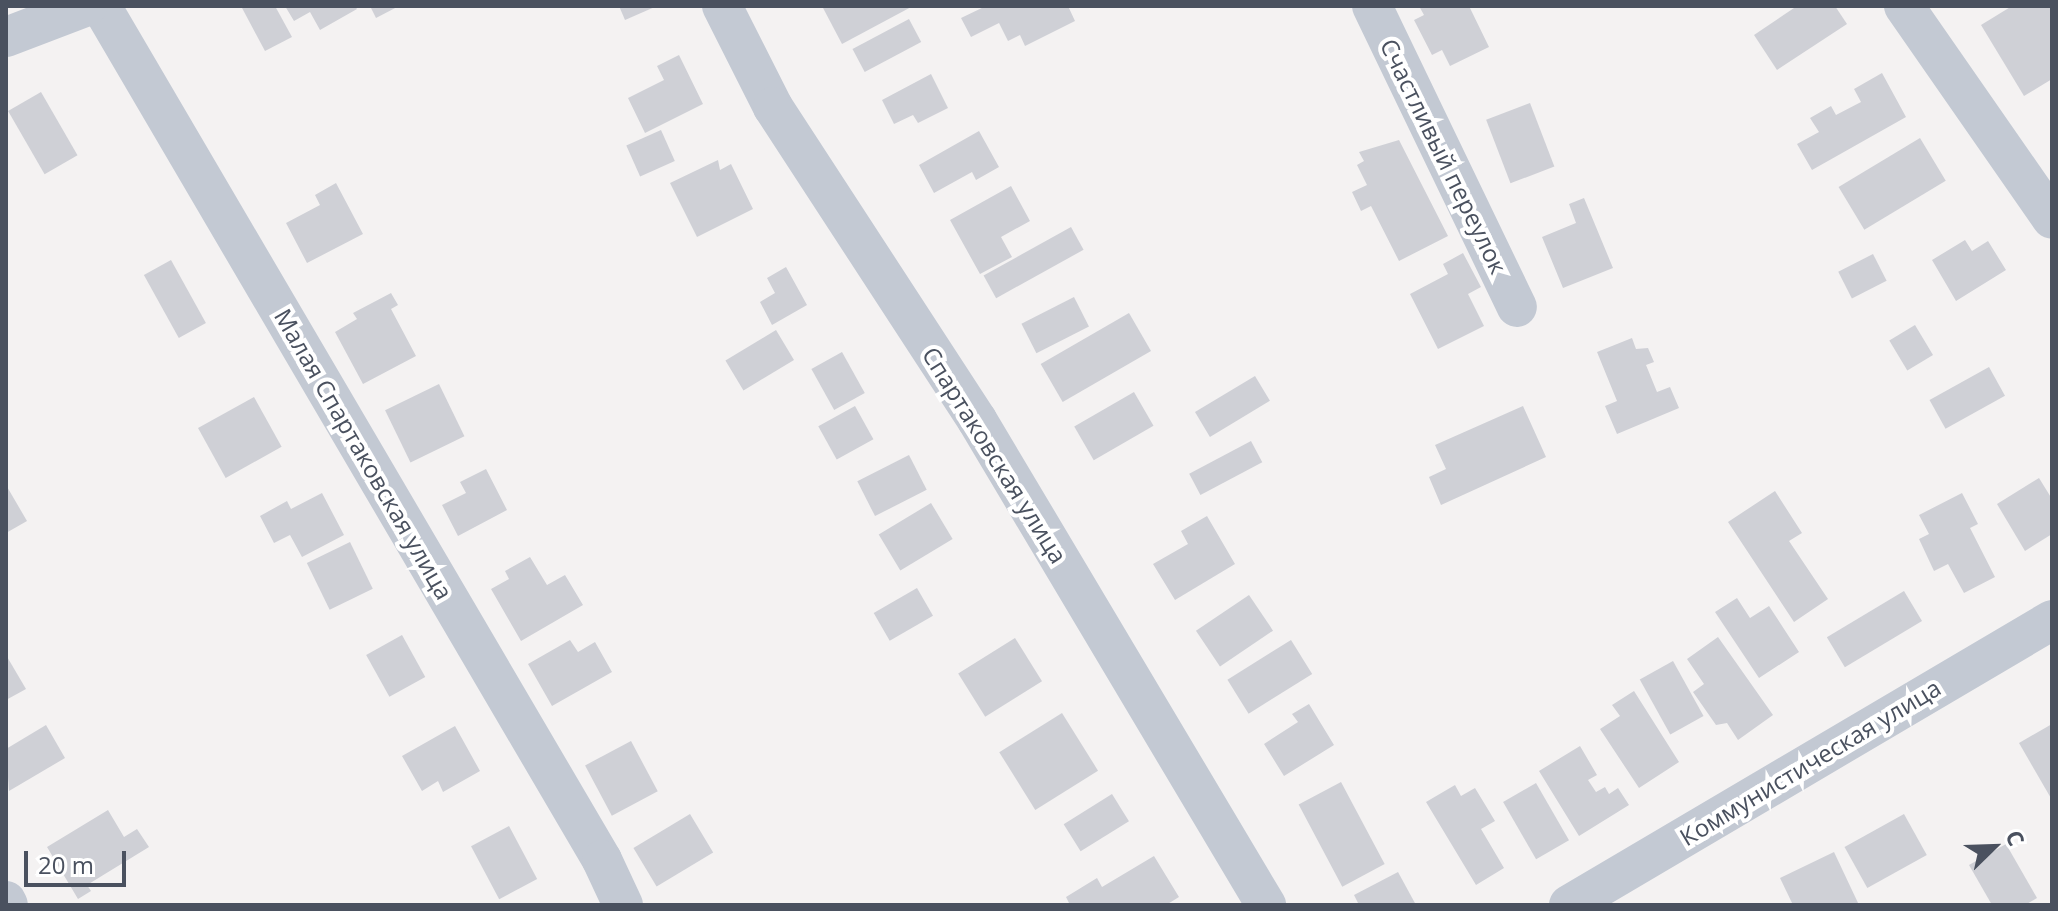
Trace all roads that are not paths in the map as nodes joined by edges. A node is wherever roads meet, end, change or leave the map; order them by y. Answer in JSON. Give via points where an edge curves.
{"nodes":[{"id":1,"x":87,"y":6,"type":"edge"},
{"id":2,"x":101,"y":6,"type":"edge"},
{"id":3,"x":722,"y":6,"type":"edge"},
{"id":4,"x":1372,"y":6,"type":"edge"},
{"id":5,"x":1904,"y":6,"type":"edge"},
{"id":6,"x":6,"y":37,"type":"edge"},
{"id":7,"x":2052,"y":219,"type":"edge"},
{"id":8,"x":1517,"y":307,"type":"dead end"},
{"id":9,"x":2052,"y":620,"type":"edge"},
{"id":10,"x":623,"y":905,"type":"edge"},
{"id":11,"x":1266,"y":905,"type":"edge"},
{"id":12,"x":1569,"y":905,"type":"edge"}],
"edges":[{"from":1,"to":6,"type":"street"},
{"from":2,"to":10,"type":"street","name":"Малая Спартаковская улица","via":[[594,846]]},
{"from":3,"to":11,"type":"street","name":"Спартаковская улица","via":[[773,107],[977,420]]},
{"from":4,"to":8,"type":"street","name":"Счастливый переулок"},
{"from":5,"to":7,"type":"street"},
{"from":9,"to":12,"type":"street","name":"Коммунистическая улица"}]}
